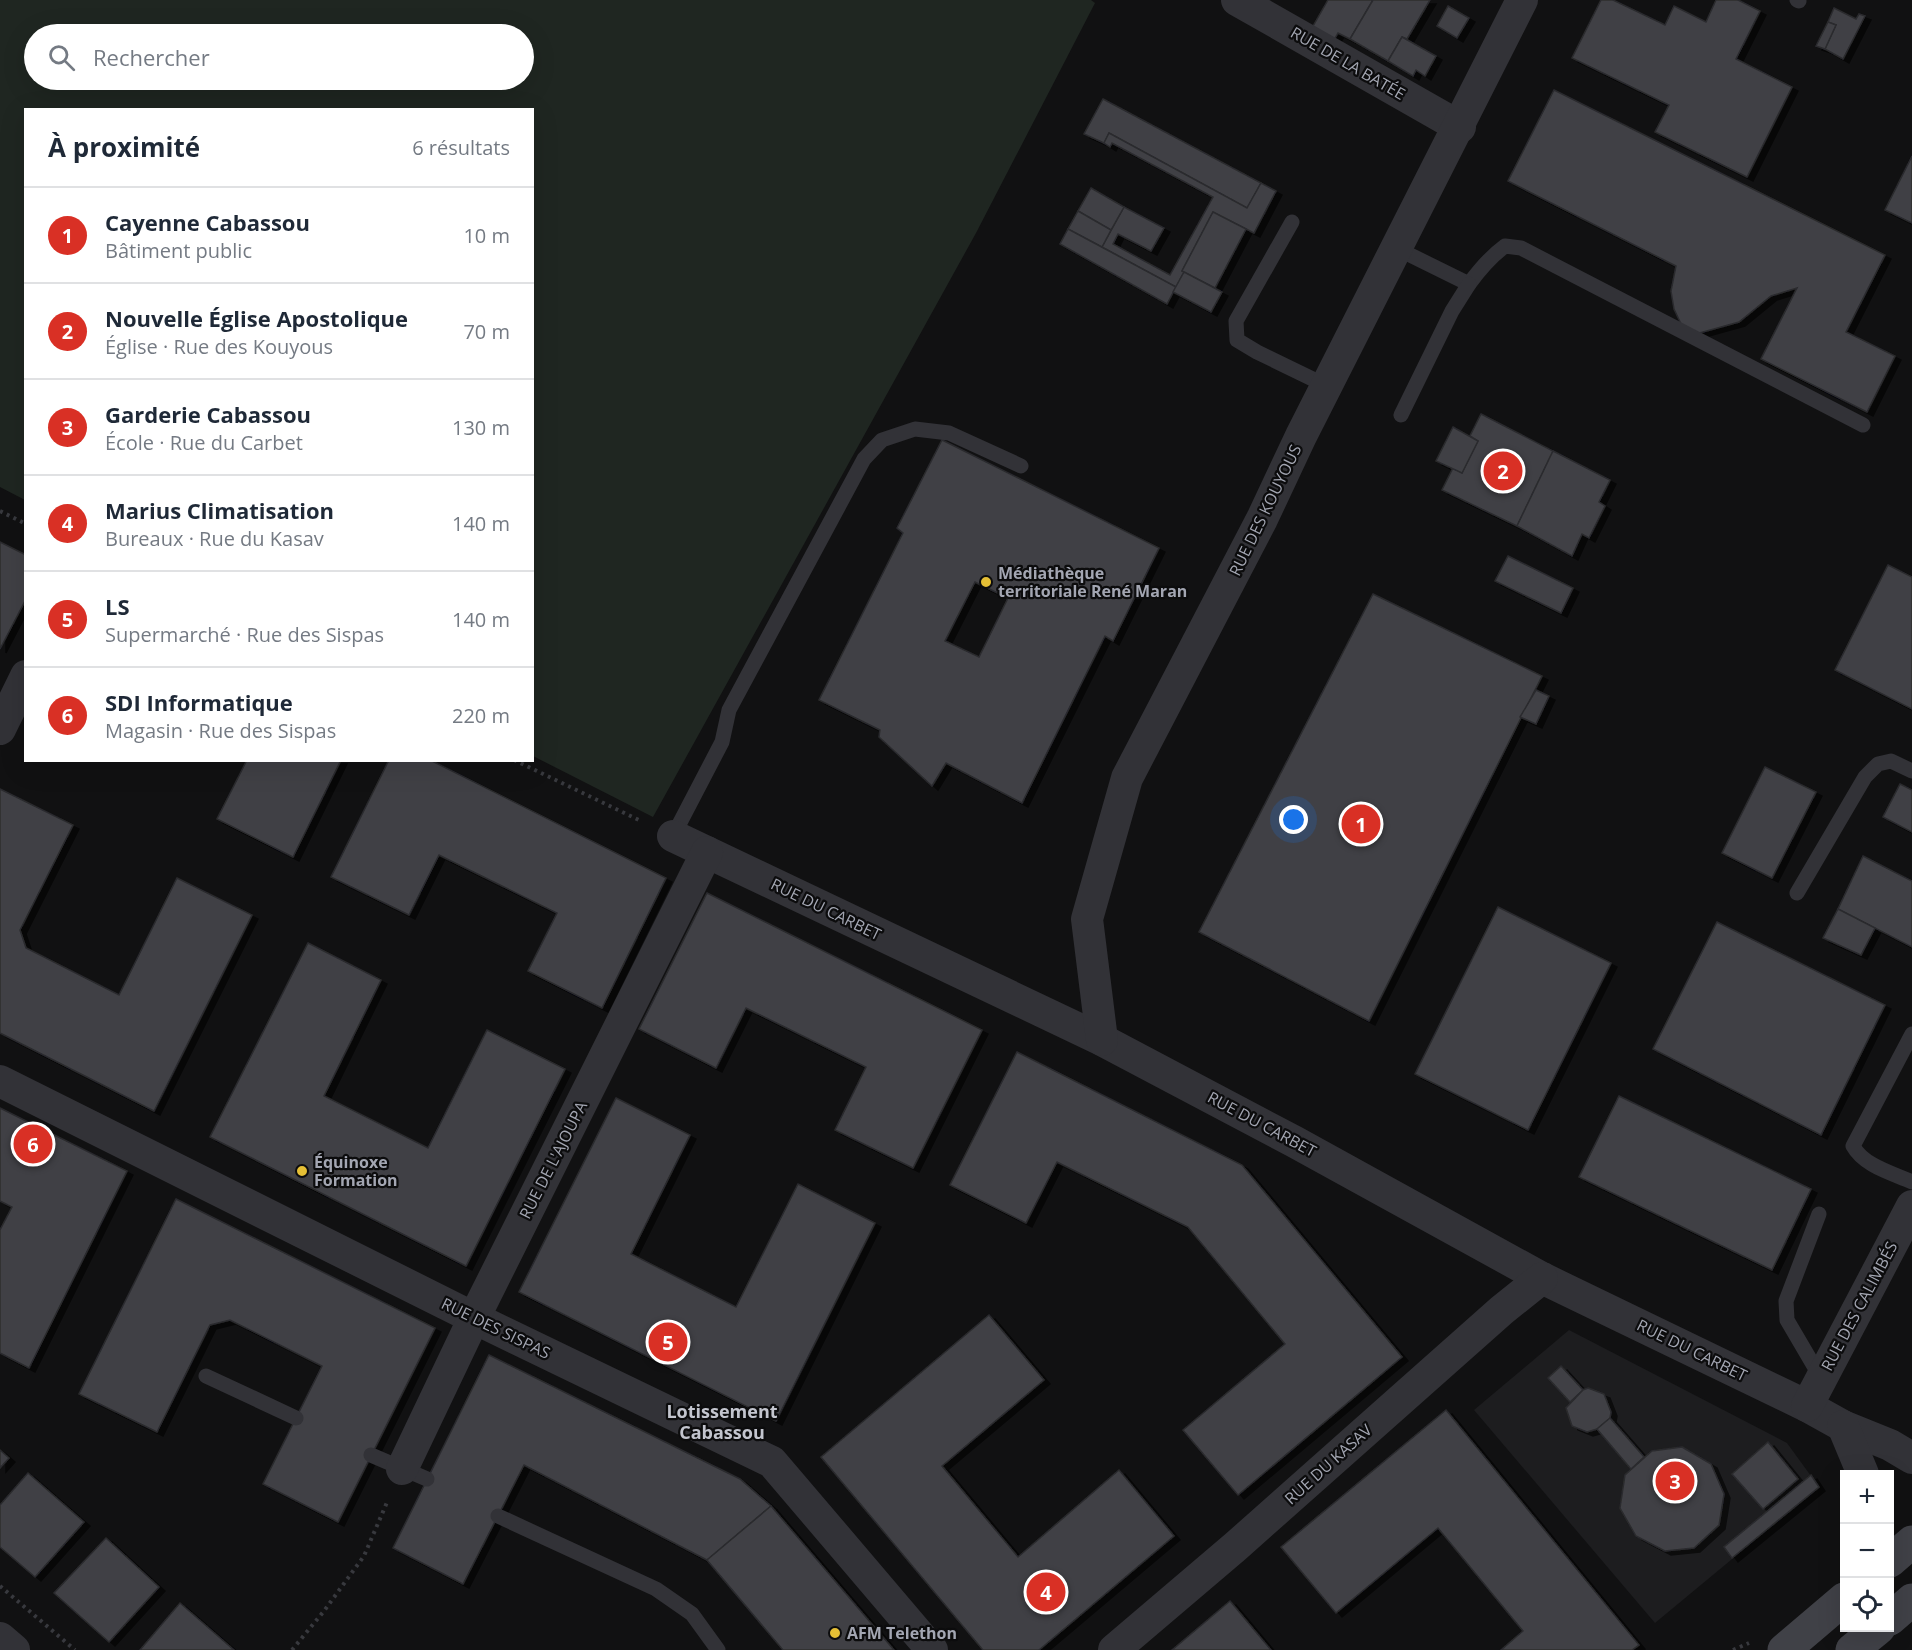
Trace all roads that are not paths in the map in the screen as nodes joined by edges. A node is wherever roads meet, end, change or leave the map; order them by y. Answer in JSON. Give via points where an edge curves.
{"nodes":[{"id":1,"x":1237,"y":0,"type":"edge"},
{"id":2,"x":1522,"y":0,"type":"edge"},
{"id":3,"x":1460,"y":127,"type":"junction"},
{"id":4,"x":1292,"y":222,"type":"dead end"},
{"id":5,"x":1398,"y":249,"type":"junction"},
{"id":6,"x":1468,"y":284,"type":"junction"},
{"id":7,"x":1327,"y":386,"type":"junction"},
{"id":8,"x":1401,"y":415,"type":"dead end"},
{"id":9,"x":1863,"y":425,"type":"dead end"},
{"id":10,"x":1021,"y":466,"type":"dead end"},
{"id":11,"x":24,"y":680,"type":"edge"},
{"id":12,"x":0,"y":729,"type":"edge"},
{"id":13,"x":1912,"y":771,"type":"edge"},
{"id":14,"x":673,"y":836,"type":"joint"},
{"id":15,"x":707,"y":852,"type":"junction"},
{"id":16,"x":1797,"y":893,"type":"dead end"},
{"id":17,"x":1912,"y":1034,"type":"edge"},
{"id":18,"x":1102,"y":1040,"type":"junction"},
{"id":19,"x":0,"y":1082,"type":"edge"},
{"id":20,"x":1912,"y":1182,"type":"edge"},
{"id":21,"x":1912,"y":1206,"type":"edge"},
{"id":22,"x":1819,"y":1214,"type":"dead end"},
{"id":23,"x":1542,"y":1278,"type":"junction"},
{"id":24,"x":474,"y":1318,"type":"junction"},
{"id":25,"x":206,"y":1376,"type":"dead end"},
{"id":26,"x":1821,"y":1378,"type":"junction"},
{"id":27,"x":1807,"y":1406,"type":"junction"},
{"id":28,"x":296,"y":1418,"type":"dead end"},
{"id":29,"x":1843,"y":1426,"type":"junction"},
{"id":30,"x":371,"y":1455,"type":"dead end"},
{"id":31,"x":1912,"y":1458,"type":"edge"},
{"id":32,"x":1861,"y":1470,"type":"edge"},
{"id":33,"x":415,"y":1474,"type":"joint"},
{"id":34,"x":498,"y":1516,"type":"dead end"},
{"id":35,"x":1912,"y":1600,"type":"edge"},
{"id":36,"x":1840,"y":1603,"type":"edge"},
{"id":37,"x":1894,"y":1616,"type":"edge"},
{"id":38,"x":1874,"y":1632,"type":"edge"},
{"id":39,"x":0,"y":1638,"type":"edge"},
{"id":40,"x":14,"y":1650,"type":"edge"},
{"id":41,"x":718,"y":1650,"type":"edge"},
{"id":42,"x":932,"y":1650,"type":"edge"},
{"id":43,"x":1114,"y":1650,"type":"edge"},
{"id":44,"x":1784,"y":1650,"type":"edge"},
{"id":45,"x":1852,"y":1650,"type":"edge"}],
"edges":[{"from":1,"to":3,"type":"street","name":"RUE DE LA BATÉE"},
{"from":2,"to":3,"type":"street","name":"RUE DES KOUYOUS"},
{"from":3,"to":5,"type":"street","name":"RUE DES KOUYOUS"},
{"from":4,"to":7,"type":"lane","via":[[1236,321],[1237,340]]},
{"from":5,"to":6,"type":"lane"},
{"from":5,"to":7,"type":"street","name":"RUE DES KOUYOUS"},
{"from":6,"to":8,"type":"lane"},
{"from":6,"to":9,"type":"lane","via":[[1482,265],[1505,246],[1521,248]]},
{"from":7,"to":18,"type":"street","name":"RUE DES KOUYOUS","via":[[1127,778],[1087,919]]},
{"from":10,"to":14,"type":"lane","via":[[949,433],[915,429],[882,440],[864,459],[729,710],[722,742]]},
{"from":11,"to":12,"type":"street"},
{"from":13,"to":16,"type":"lane","via":[[1891,761],[1878,764],[1865,777]]},
{"from":14,"to":15,"type":"street","name":"RUE DU CARBET"},
{"from":15,"to":18,"type":"street","name":"RUE DU CARBET"},
{"from":15,"to":24,"type":"street","name":"RUE DE L'AJOUPA"},
{"from":17,"to":20,"type":"lane","via":[[1853,1146],[1867,1162]]},
{"from":18,"to":23,"type":"street","name":"RUE DU CARBET"},
{"from":19,"to":24,"type":"street","name":"RUE DES SISPAS"},
{"from":21,"to":26,"type":"street","name":"RUE DES CALIMBÉS"},
{"from":22,"to":26,"type":"lane","via":[[1786,1301],[1787,1320]]},
{"from":23,"to":27,"type":"street","name":"RUE DU CARBET"},
{"from":23,"to":43,"type":"street","name":"RUE DU KASAV"},
{"from":24,"to":33,"type":"street","name":"RUE DE L'AJOUPA"},
{"from":24,"to":42,"type":"street","name":"RUE DES SISPAS","via":[[772,1462]]},
{"from":25,"to":28,"type":"lane"},
{"from":26,"to":27,"type":"street","name":"RUE DES CALIMBÉS"},
{"from":27,"to":29,"type":"street","name":"RUE DU CARBET"},
{"from":29,"to":31,"type":"street","name":"RUE DU CARBET"},
{"from":29,"to":32,"type":"street"},
{"from":30,"to":33,"type":"lane"},
{"from":34,"to":41,"type":"lane","via":[[656,1589],[692,1614]]},
{"from":35,"to":37,"type":"main road"},
{"from":36,"to":44,"type":"main road"},
{"from":38,"to":45,"type":"main road"},
{"from":39,"to":40,"type":"street"}]}
